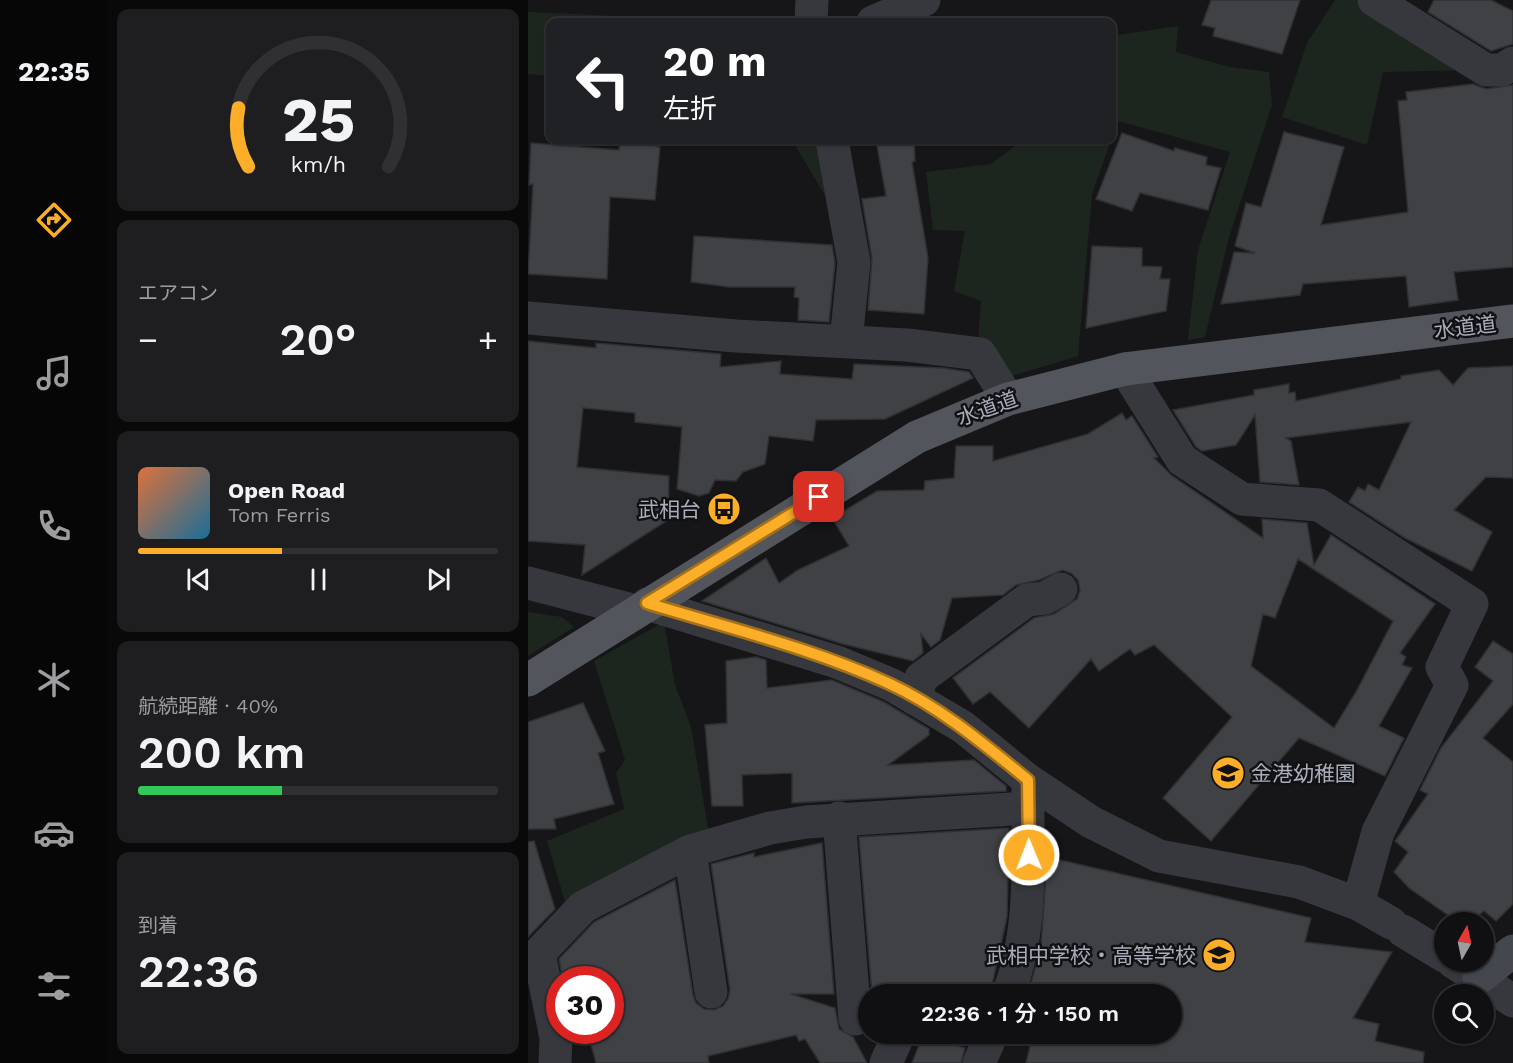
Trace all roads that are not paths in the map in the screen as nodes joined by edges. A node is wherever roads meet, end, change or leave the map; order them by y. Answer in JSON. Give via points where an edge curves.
{"nodes":[{"id":1,"x":812,"y":0,"type":"edge"},
{"id":2,"x":924,"y":0,"type":"edge"},
{"id":3,"x":1374,"y":0,"type":"edge"},
{"id":4,"x":811,"y":18,"type":"edge"},
{"id":5,"x":882,"y":18,"type":"edge"},
{"id":6,"x":1513,"y":63,"type":"edge"},
{"id":7,"x":833,"y":144,"type":"edge"},
{"id":8,"x":528,"y":318,"type":"edge"},
{"id":9,"x":1513,"y":321,"type":"edge"},
{"id":10,"x":846,"y":341,"type":"junction"},
{"id":11,"x":1125,"y":369,"type":"junction"},
{"id":12,"x":1008,"y":399,"type":"junction"},
{"id":13,"x":528,"y":583,"type":"edge"},
{"id":14,"x":1061,"y":589,"type":"dead end"},
{"id":15,"x":642,"y":607,"type":"junction"},
{"id":16,"x":528,"y":680,"type":"edge"},
{"id":17,"x":915,"y":699,"type":"junction"},
{"id":18,"x":1028,"y":794,"type":"junction"},
{"id":19,"x":839,"y":818,"type":"junction"},
{"id":20,"x":690,"y":851,"type":"junction"},
{"id":21,"x":1358,"y":904,"type":"junction"},
{"id":22,"x":1434,"y":950,"type":"edge"},
{"id":23,"x":1513,"y":951,"type":"edge"},
{"id":24,"x":533,"y":956,"type":"edge"},
{"id":25,"x":1494,"y":959,"type":"edge"},
{"id":26,"x":1469,"y":972,"type":"edge"},
{"id":27,"x":1010,"y":984,"type":"edge"},
{"id":28,"x":711,"y":992,"type":"dead end"},
{"id":29,"x":1513,"y":1001,"type":"edge"},
{"id":30,"x":855,"y":1018,"type":"dead end"},
{"id":31,"x":895,"y":1044,"type":"edge"},
{"id":32,"x":988,"y":1044,"type":"edge"},
{"id":33,"x":555,"y":1063,"type":"edge"},
{"id":34,"x":886,"y":1063,"type":"edge"},
{"id":35,"x":979,"y":1063,"type":"edge"}],
"edges":[{"from":1,"to":4,"type":"street"},
{"from":2,"to":5,"type":"street"},
{"from":3,"to":6,"type":"street","via":[[1486,70],[1502,70]]},
{"from":7,"to":10,"type":"street","via":[[854,262]]},
{"from":8,"to":10,"type":"street"},
{"from":9,"to":11,"type":"main road","name":"水道道"},
{"from":10,"to":12,"type":"street","via":[[980,354]]},
{"from":11,"to":12,"type":"main road","name":"水道道"},
{"from":11,"to":21,"type":"street","via":[[1182,460],[1242,499],[1319,505],[1472,604],[1442,667],[1452,685],[1378,832]]},
{"from":12,"to":15,"type":"main road","name":"水道道","via":[[917,437]]},
{"from":13,"to":15,"type":"street"},
{"from":14,"to":17,"type":"street","via":[[1045,598],[1027,600],[921,678]]},
{"from":15,"to":16,"type":"main road","name":"水道道"},
{"from":15,"to":17,"type":"street","via":[[837,662]]},
{"from":17,"to":18,"type":"street","via":[[963,727]]},
{"from":18,"to":19,"type":"street"},
{"from":18,"to":21,"type":"street","via":[[1159,856],[1299,882]]},
{"from":18,"to":27,"type":"street","via":[[1028,889]]},
{"from":19,"to":20,"type":"street","via":[[770,828]]},
{"from":19,"to":30,"type":"street"},
{"from":20,"to":24,"type":"street","via":[[583,907]]},
{"from":20,"to":28,"type":"street"},
{"from":21,"to":22,"type":"street"},
{"from":23,"to":25,"type":"street"},
{"from":24,"to":33,"type":"street","via":[[556,1038]]},
{"from":26,"to":29,"type":"street"},
{"from":31,"to":34,"type":"street"},
{"from":32,"to":35,"type":"street"}]}
